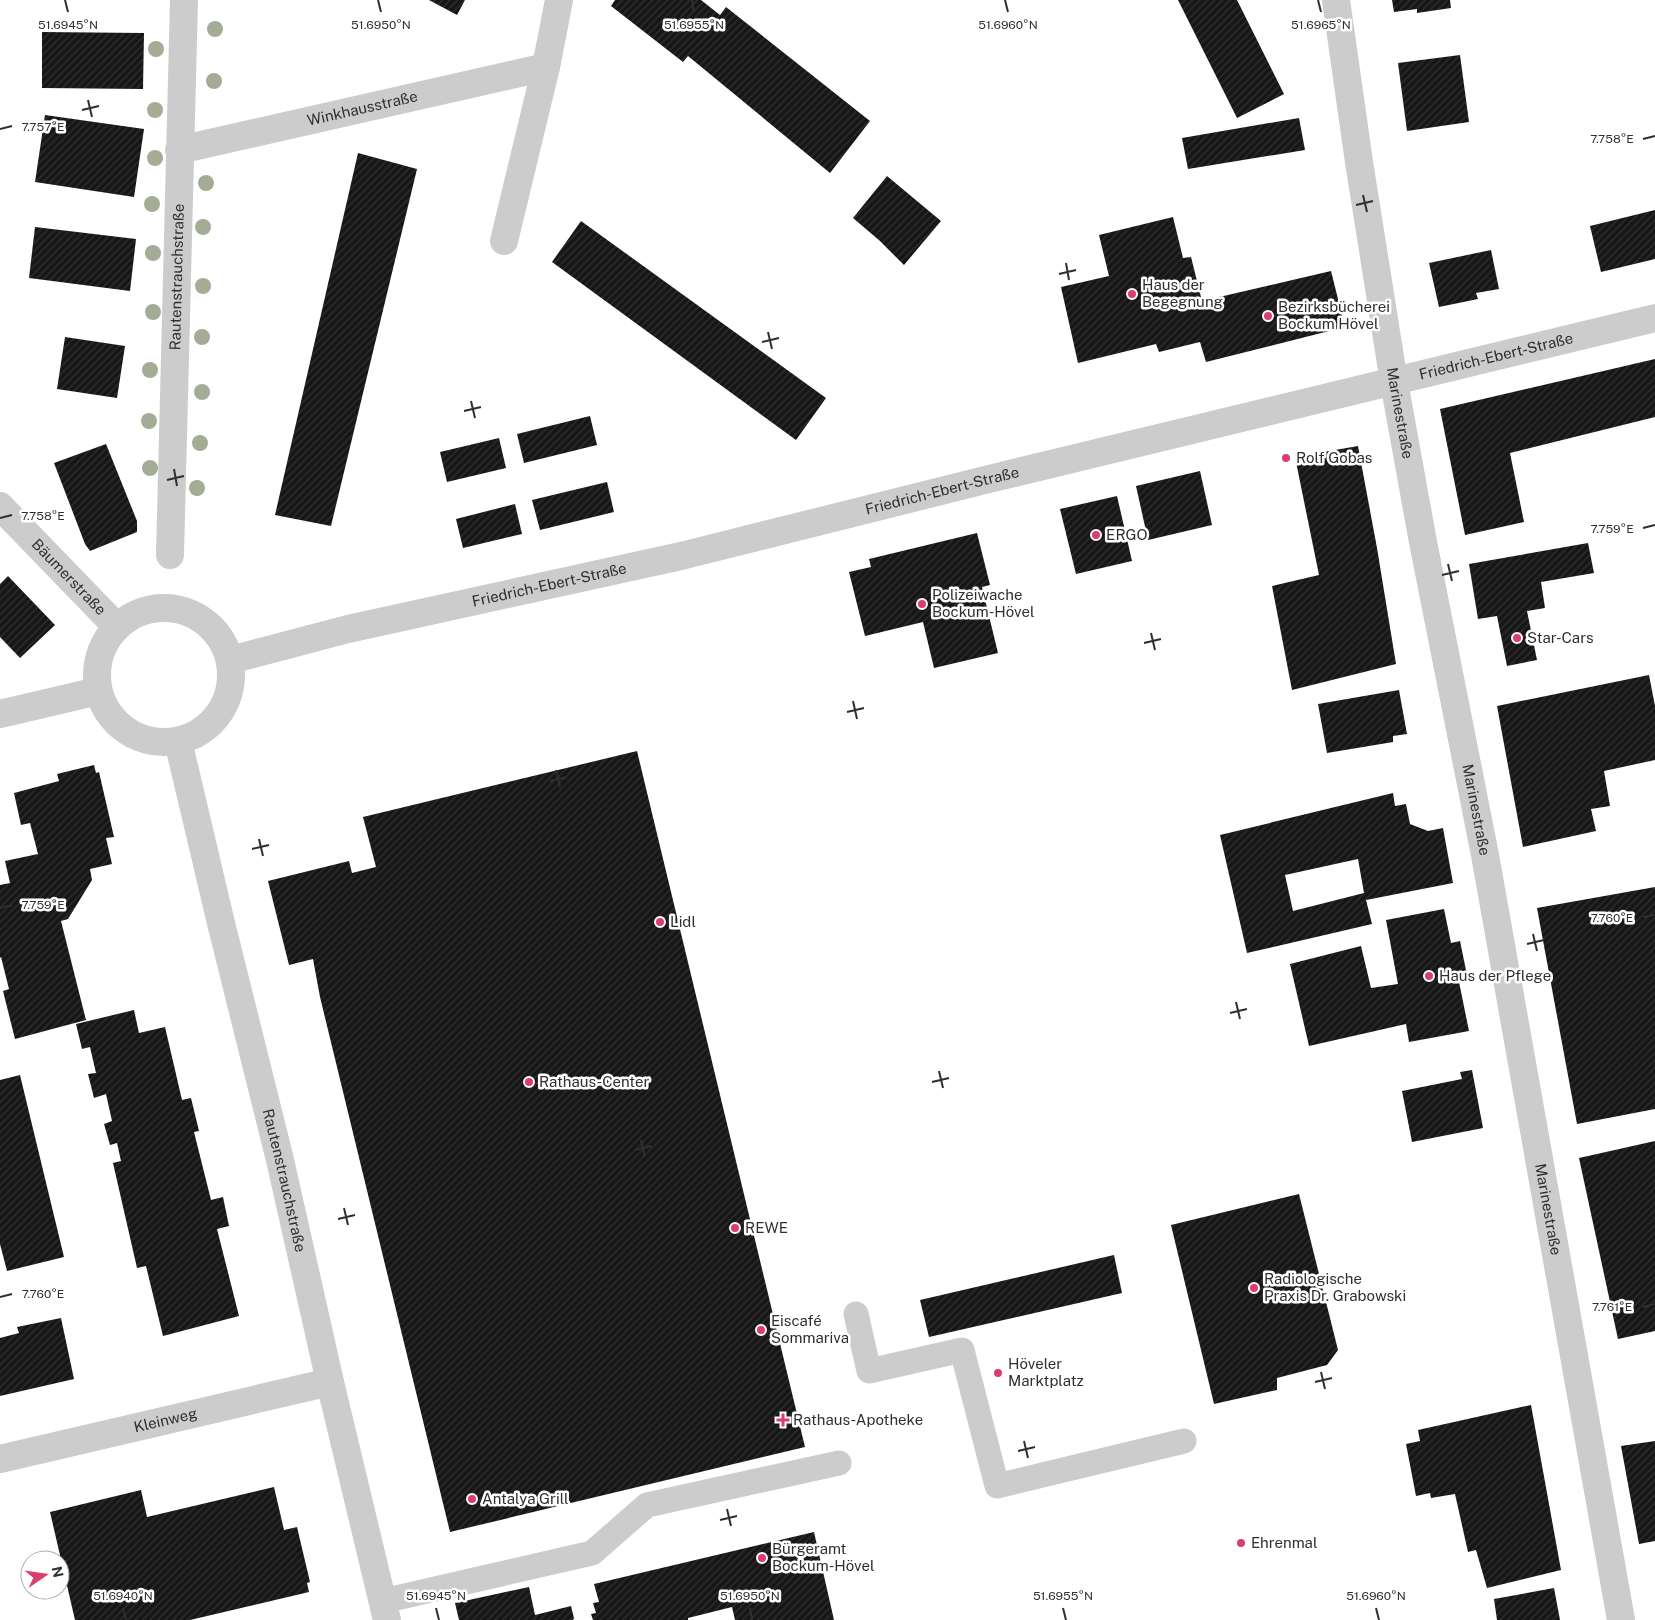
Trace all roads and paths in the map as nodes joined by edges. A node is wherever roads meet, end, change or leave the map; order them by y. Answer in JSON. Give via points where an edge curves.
{"nodes":[{"id":1,"x":184,"y":0,"type":"edge"},
{"id":2,"x":559,"y":0,"type":"edge"},
{"id":3,"x":1336,"y":0,"type":"edge"},
{"id":4,"x":546,"y":67,"type":"junction"},
{"id":5,"x":179,"y":150,"type":"junction"},
{"id":6,"x":504,"y":241,"type":"dead end"},
{"id":7,"x":1655,"y":318,"type":"edge"},
{"id":8,"x":1394,"y":382,"type":"junction"},
{"id":9,"x":0,"y":506,"type":"edge"},
{"id":10,"x":170,"y":555,"type":"dead end"},
{"id":11,"x":117,"y":627,"type":"junction"},
{"id":12,"x":230,"y":660,"type":"junction"},
{"id":13,"x":98,"y":691,"type":"junction"},
{"id":14,"x":0,"y":714,"type":"edge"},
{"id":15,"x":178,"y":741,"type":"junction"},
{"id":16,"x":856,"y":1314,"type":"dead end"},
{"id":17,"x":330,"y":1382,"type":"junction"},
{"id":18,"x":1184,"y":1441,"type":"dead end"},
{"id":19,"x":0,"y":1459,"type":"edge"},
{"id":20,"x":839,"y":1463,"type":"dead end"},
{"id":21,"x":385,"y":1610,"type":"edge"},
{"id":22,"x":1621,"y":1620,"type":"edge"}],
"edges":[{"from":1,"to":5,"type":"street","name":"Rautenstrauchstraße"},
{"from":2,"to":4,"type":"street"},
{"from":3,"to":8,"type":"street","name":"Marinestraße"},
{"from":4,"to":5,"type":"street","name":"Winkhausstraße"},
{"from":4,"to":6,"type":"street"},
{"from":5,"to":10,"type":"street","name":"Rautenstrauchstraße"},
{"from":7,"to":8,"type":"street","name":"Friedrich-Ebert-Straße"},
{"from":8,"to":12,"type":"street","name":"Friedrich-Ebert-Straße","via":[[682,556],[348,630]]},
{"from":8,"to":22,"type":"street","name":"Marinestraße","via":[[1485,855]]},
{"from":9,"to":11,"type":"street","name":"Bäumerstraße"},
{"from":11,"to":12,"type":"street","via":[[132,615],[151,609],[170,608],[190,613],[213,629],[222,640]]},
{"from":11,"to":13,"type":"street","via":[[103,646],[97,668]]},
{"from":12,"to":15,"type":"street","via":[[229,695],[221,712],[195,736]]},
{"from":13,"to":14,"type":"street"},
{"from":13,"to":15,"type":"street","via":[[106,710],[120,726],[137,737],[158,743]]},
{"from":15,"to":17,"type":"street","name":"Rautenstrauchstraße","via":[[280,1160]]},
{"from":16,"to":18,"type":"street","via":[[869,1371],[962,1350],[997,1486]]},
{"from":17,"to":19,"type":"street","name":"Kleinweg"},
{"from":17,"to":21,"type":"street","name":"Rautenstrauchstraße"},
{"from":20,"to":21,"type":"street","via":[[647,1505],[592,1553]]}]}
